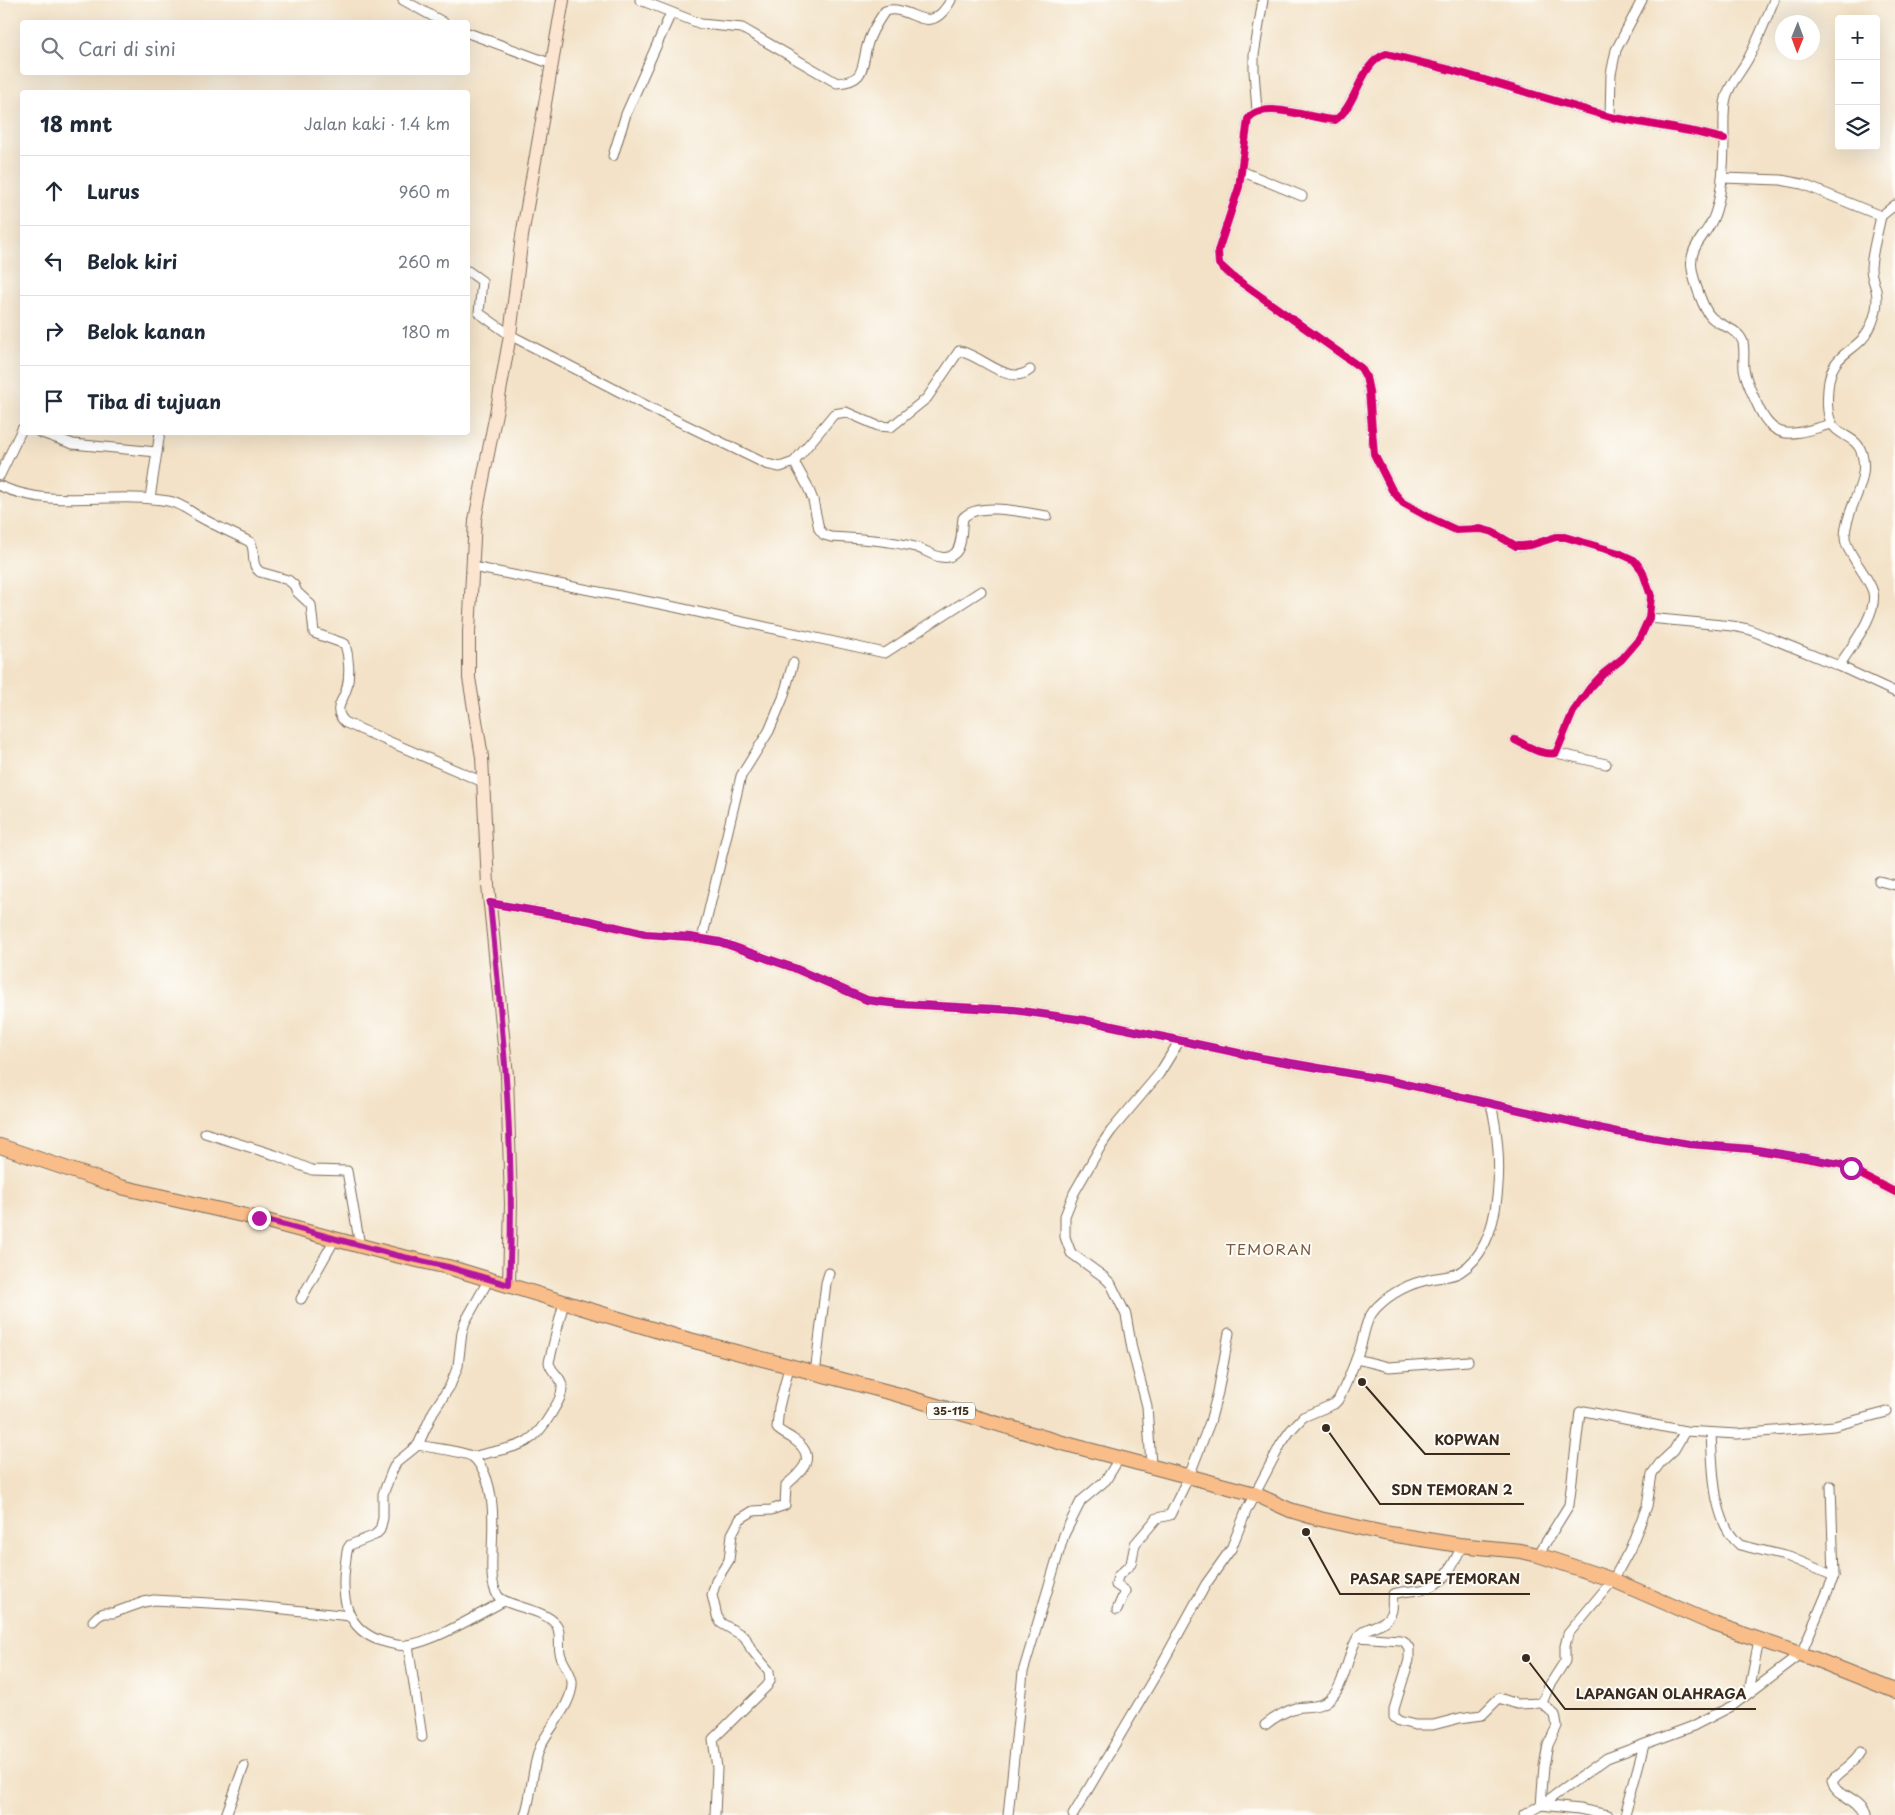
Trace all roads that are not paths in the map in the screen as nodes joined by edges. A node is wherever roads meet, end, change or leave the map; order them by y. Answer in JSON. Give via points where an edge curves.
{"nodes":[{"id":1,"x":403,"y":0,"type":"edge"},
{"id":2,"x":563,"y":0,"type":"edge"},
{"id":3,"x":640,"y":0,"type":"edge"},
{"id":4,"x":951,"y":0,"type":"edge"},
{"id":5,"x":1263,"y":0,"type":"edge"},
{"id":6,"x":1642,"y":0,"type":"edge"},
{"id":7,"x":1774,"y":0,"type":"edge"},
{"id":8,"x":671,"y":13,"type":"junction"},
{"id":9,"x":438,"y":20,"type":"edge"},
{"id":10,"x":470,"y":34,"type":"edge"},
{"id":11,"x":552,"y":64,"type":"junction"},
{"id":12,"x":1257,"y":110,"type":"junction"},
{"id":13,"x":1610,"y":118,"type":"junction"},
{"id":14,"x":1724,"y":139,"type":"junction"},
{"id":15,"x":613,"y":156,"type":"dead end"},
{"id":16,"x":1241,"y":171,"type":"junction"},
{"id":17,"x":1722,"y":178,"type":"junction"},
{"id":18,"x":1302,"y":196,"type":"dead end"},
{"id":19,"x":1895,"y":205,"type":"edge"},
{"id":20,"x":1881,"y":216,"type":"junction"},
{"id":21,"x":470,"y":272,"type":"edge"},
{"id":22,"x":510,"y":335,"type":"junction"},
{"id":23,"x":1030,"y":370,"type":"dead end"},
{"id":24,"x":1832,"y":424,"type":"junction"},
{"id":25,"x":20,"y":433,"type":"edge"},
{"id":26,"x":48,"y":435,"type":"edge"},
{"id":27,"x":159,"y":435,"type":"edge"},
{"id":28,"x":156,"y":452,"type":"junction"},
{"id":29,"x":794,"y":462,"type":"junction"},
{"id":30,"x":0,"y":475,"type":"edge"},
{"id":31,"x":0,"y":486,"type":"edge"},
{"id":32,"x":150,"y":498,"type":"junction"},
{"id":33,"x":1047,"y":516,"type":"dead end"},
{"id":34,"x":473,"y":567,"type":"junction"},
{"id":35,"x":981,"y":591,"type":"dead end"},
{"id":36,"x":1649,"y":618,"type":"junction"},
{"id":37,"x":793,"y":663,"type":"dead end"},
{"id":38,"x":1839,"y":666,"type":"junction"},
{"id":39,"x":1895,"y":692,"type":"edge"},
{"id":40,"x":1515,"y":740,"type":"dead end"},
{"id":41,"x":1556,"y":753,"type":"junction"},
{"id":42,"x":1606,"y":764,"type":"dead end"},
{"id":43,"x":483,"y":782,"type":"junction"},
{"id":44,"x":1879,"y":881,"type":"dead end"},
{"id":45,"x":1895,"y":885,"type":"edge"},
{"id":46,"x":490,"y":903,"type":"junction"},
{"id":47,"x":702,"y":939,"type":"junction"},
{"id":48,"x":1180,"y":1040,"type":"junction"},
{"id":49,"x":1491,"y":1105,"type":"junction"},
{"id":50,"x":205,"y":1133,"type":"dead end"},
{"id":51,"x":0,"y":1146,"type":"edge"},
{"id":52,"x":1895,"y":1192,"type":"edge"},
{"id":53,"x":335,"y":1239,"type":"junction"},
{"id":54,"x":360,"y":1246,"type":"junction"},
{"id":55,"x":829,"y":1273,"type":"dead end"},
{"id":56,"x":489,"y":1279,"type":"junction"},
{"id":57,"x":509,"y":1285,"type":"junction"},
{"id":58,"x":301,"y":1299,"type":"dead end"},
{"id":59,"x":564,"y":1302,"type":"junction"},
{"id":60,"x":1229,"y":1333,"type":"dead end"},
{"id":61,"x":1356,"y":1360,"type":"junction"},
{"id":62,"x":1468,"y":1361,"type":"dead end"},
{"id":63,"x":790,"y":1367,"type":"junction"},
{"id":64,"x":815,"y":1374,"type":"junction"},
{"id":65,"x":1887,"y":1412,"type":"dead end"},
{"id":66,"x":1685,"y":1432,"type":"junction"},
{"id":67,"x":1712,"y":1434,"type":"junction"},
{"id":68,"x":418,"y":1445,"type":"junction"},
{"id":69,"x":473,"y":1457,"type":"junction"},
{"id":70,"x":1120,"y":1457,"type":"junction"},
{"id":71,"x":1151,"y":1465,"type":"junction"},
{"id":72,"x":1189,"y":1476,"type":"junction"},
{"id":73,"x":1831,"y":1486,"type":"dead end"},
{"id":74,"x":1255,"y":1494,"type":"junction"},
{"id":75,"x":1462,"y":1546,"type":"junction"},
{"id":76,"x":1538,"y":1555,"type":"junction"},
{"id":77,"x":1834,"y":1576,"type":"junction"},
{"id":78,"x":1613,"y":1580,"type":"junction"},
{"id":79,"x":504,"y":1601,"type":"junction"},
{"id":80,"x":1117,"y":1610,"type":"dead end"},
{"id":81,"x":350,"y":1616,"type":"junction"},
{"id":82,"x":93,"y":1621,"type":"dead end"},
{"id":83,"x":1358,"y":1637,"type":"junction"},
{"id":84,"x":1759,"y":1640,"type":"junction"},
{"id":85,"x":408,"y":1645,"type":"junction"},
{"id":86,"x":1801,"y":1654,"type":"junction"},
{"id":87,"x":1895,"y":1690,"type":"edge"},
{"id":88,"x":1749,"y":1692,"type":"junction"},
{"id":89,"x":1542,"y":1703,"type":"junction"},
{"id":90,"x":1265,"y":1725,"type":"dead end"},
{"id":91,"x":422,"y":1737,"type":"dead end"},
{"id":92,"x":1644,"y":1745,"type":"junction"},
{"id":93,"x":1861,"y":1752,"type":"dead end"},
{"id":94,"x":244,"y":1766,"type":"dead end"},
{"id":95,"x":1541,"y":1806,"type":"junction"},
{"id":96,"x":226,"y":1815,"type":"edge"},
{"id":97,"x":525,"y":1815,"type":"edge"},
{"id":98,"x":715,"y":1815,"type":"edge"},
{"id":99,"x":1008,"y":1815,"type":"edge"},
{"id":100,"x":1073,"y":1815,"type":"edge"},
{"id":101,"x":1524,"y":1815,"type":"edge"},
{"id":102,"x":1608,"y":1815,"type":"edge"},
{"id":103,"x":1625,"y":1815,"type":"edge"},
{"id":104,"x":1864,"y":1815,"type":"edge"}],
"edges":[{"from":1,"to":9,"type":"street"},
{"from":2,"to":11,"type":"street"},
{"from":3,"to":8,"type":"street"},
{"from":4,"to":8,"type":"street","via":[[946,9],[932,19],[922,19],[893,8],[885,11],[870,35],[861,74],[855,80],[837,83],[742,28],[701,24]]},
{"from":5,"to":12,"type":"street","via":[[1254,55]]},
{"from":6,"to":13,"type":"street","via":[[1616,50]]},
{"from":7,"to":14,"type":"street","via":[[1750,56],[1729,90]]},
{"from":8,"to":15,"type":"street","via":[[630,107]]},
{"from":10,"to":11,"type":"street"},
{"from":11,"to":22,"type":"street","via":[[522,236]]},
{"from":12,"to":13,"type":"street","via":[[1335,120],[1343,113],[1370,67],[1386,54]]},
{"from":12,"to":16,"type":"street","via":[[1250,115],[1245,127]]},
{"from":13,"to":14,"type":"street"},
{"from":14,"to":17,"type":"street"},
{"from":16,"to":18,"type":"street"},
{"from":16,"to":36,"type":"street","via":[[1236,199],[1218,252],[1219,264],[1361,368],[1369,391],[1374,454],[1392,490],[1403,503],[1448,527],[1456,530],[1481,528],[1516,546],[1565,537],[1634,560],[1642,570],[1651,596]]},
{"from":17,"to":20,"type":"street","via":[[1802,184]]},
{"from":17,"to":24,"type":"street","via":[[1714,217],[1693,250],[1691,259],[1705,307],[1710,316],[1739,334],[1743,343],[1746,379],[1765,421],[1772,429],[1789,434]]},
{"from":19,"to":20,"type":"street"},
{"from":20,"to":24,"type":"street","via":[[1871,269],[1877,306],[1864,338],[1839,357],[1832,370],[1828,396],[1828,414]]},
{"from":21,"to":22,"type":"street","via":[[482,281],[479,313]]},
{"from":22,"to":29,"type":"street","via":[[766,464],[780,468]]},
{"from":22,"to":34,"type":"street","via":[[475,520]]},
{"from":23,"to":29,"type":"street","via":[[1017,376],[959,351],[927,398],[891,427],[878,426],[846,412],[834,414]]},
{"from":24,"to":38,"type":"street","via":[[1856,442],[1862,452],[1863,468],[1844,537],[1873,596],[1868,620]]},
{"from":25,"to":30,"type":"street"},
{"from":26,"to":28,"type":"street","via":[[73,444]]},
{"from":27,"to":28,"type":"street"},
{"from":28,"to":32,"type":"street"},
{"from":29,"to":33,"type":"street","via":[[813,500],[819,529],[831,537],[917,547],[941,558],[957,552],[963,518],[973,511],[994,509]]},
{"from":31,"to":32,"type":"street","via":[[18,494],[48,498]]},
{"from":32,"to":43,"type":"street","via":[[181,505],[250,542],[256,569],[294,585],[311,605],[314,633],[345,644],[347,688],[338,708],[346,723]]},
{"from":34,"to":35,"type":"street","via":[[884,653]]},
{"from":34,"to":43,"type":"street","via":[[469,678]]},
{"from":36,"to":38,"type":"street","via":[[1748,629]]},
{"from":36,"to":41,"type":"street","via":[[1640,638],[1584,696]]},
{"from":37,"to":47,"type":"street","via":[[769,732],[741,776]]},
{"from":38,"to":39,"type":"street"},
{"from":40,"to":41,"type":"street","via":[[1543,753]]},
{"from":41,"to":42,"type":"street"},
{"from":43,"to":46,"type":"street"},
{"from":44,"to":45,"type":"street"},
{"from":46,"to":47,"type":"street","via":[[645,934]]},
{"from":46,"to":57,"type":"street","via":[[507,1075],[511,1204]]},
{"from":47,"to":48,"type":"street","via":[[757,954],[867,1000],[1014,1010],[1084,1020]]},
{"from":48,"to":49,"type":"street","via":[[1396,1082]]},
{"from":48,"to":71,"type":"street","via":[[1159,1074],[1110,1131],[1074,1193],[1064,1222],[1071,1252],[1111,1284],[1126,1315],[1147,1406]]},
{"from":49,"to":52,"type":"street","via":[[1617,1132],[1840,1164]]},
{"from":49,"to":61,"type":"street","via":[[1497,1130],[1497,1195],[1482,1248],[1460,1272],[1411,1285],[1378,1306],[1368,1319]]},
{"from":50,"to":54,"type":"street","via":[[275,1154],[312,1170],[347,1171]]},
{"from":51,"to":53,"type":"main road","number":"35-115","via":[[121,1187]]},
{"from":53,"to":54,"type":"main road","number":"35-115"},
{"from":53,"to":58,"type":"street"},
{"from":54,"to":56,"type":"main road","number":"35-115"},
{"from":55,"to":64,"type":"street"},
{"from":56,"to":57,"type":"main road","number":"35-115"},
{"from":56,"to":68,"type":"street","via":[[465,1322],[456,1375],[433,1412]]},
{"from":57,"to":59,"type":"main road","number":"35-115"},
{"from":59,"to":63,"type":"main road","number":"35-115"},
{"from":59,"to":69,"type":"street","via":[[549,1362],[562,1387],[553,1412],[534,1438],[525,1444]]},
{"from":60,"to":72,"type":"street","via":[[1218,1392]]},
{"from":61,"to":62,"type":"street","via":[[1389,1367]]},
{"from":61,"to":74,"type":"street","via":[[1338,1400],[1308,1414],[1290,1430]]},
{"from":63,"to":64,"type":"main road","number":"35-115"},
{"from":63,"to":98,"type":"street","via":[[776,1428],[802,1445],[807,1460],[786,1485],[785,1504],[771,1510],[753,1511],[740,1519],[732,1534],[729,1560],[716,1581],[712,1595],[721,1623],[745,1637],[770,1677],[767,1686],[712,1740],[717,1768]]},
{"from":64,"to":70,"type":"main road","number":"35-115"},
{"from":65,"to":67,"type":"street","via":[[1834,1426]]},
{"from":66,"to":67,"type":"street"},
{"from":66,"to":76,"type":"street","via":[[1580,1412],[1569,1504]]},
{"from":66,"to":78,"type":"street","via":[[1652,1474],[1647,1506],[1637,1536]]},
{"from":67,"to":77,"type":"street","via":[[1714,1481],[1724,1526],[1734,1540],[1740,1545],[1789,1557]]},
{"from":68,"to":69,"type":"street"},
{"from":68,"to":81,"type":"street","via":[[396,1463],[392,1471],[384,1494],[380,1530],[348,1548],[343,1583]]},
{"from":69,"to":79,"type":"street","via":[[489,1485],[492,1578],[498,1596]]},
{"from":70,"to":71,"type":"main road","number":"35-115"},
{"from":70,"to":99,"type":"street","via":[[1106,1480],[1081,1501],[1064,1534],[1023,1672]]},
{"from":71,"to":72,"type":"main road","number":"35-115"},
{"from":72,"to":74,"type":"main road","number":"35-115"},
{"from":72,"to":80,"type":"street","via":[[1170,1515],[1157,1518],[1136,1544],[1131,1564],[1118,1576],[1116,1585],[1125,1591]]},
{"from":73,"to":77,"type":"street"},
{"from":74,"to":75,"type":"main road","number":"35-115","via":[[1290,1510],[1346,1526]]},
{"from":74,"to":100,"type":"street","via":[[1230,1549],[1206,1584]]},
{"from":75,"to":76,"type":"main road","number":"35-115"},
{"from":75,"to":83,"type":"street","via":[[1445,1578],[1423,1589],[1393,1594],[1388,1619]]},
{"from":76,"to":78,"type":"main road","number":"35-115"},
{"from":77,"to":86,"type":"street"},
{"from":78,"to":84,"type":"main road","number":"35-115"},
{"from":78,"to":89,"type":"street","via":[[1568,1634],[1565,1661],[1548,1686]]},
{"from":79,"to":85,"type":"street","via":[[440,1634]]},
{"from":79,"to":97,"type":"street","via":[[528,1608],[556,1624],[560,1654],[572,1681],[561,1715],[542,1744],[532,1772]]},
{"from":81,"to":82,"type":"street","via":[[246,1605],[154,1600],[104,1613]]},
{"from":81,"to":85,"type":"street","via":[[361,1631],[372,1638]]},
{"from":83,"to":89,"type":"street","via":[[1400,1640],[1409,1648],[1409,1660],[1394,1709],[1394,1717],[1399,1721],[1427,1726],[1478,1716],[1499,1698],[1518,1704]]},
{"from":83,"to":90,"type":"street","via":[[1340,1682],[1328,1701],[1290,1710]]},
{"from":84,"to":86,"type":"main road","number":"35-115"},
{"from":84,"to":88,"type":"street"},
{"from":85,"to":91,"type":"street"},
{"from":86,"to":87,"type":"main road","number":"35-115"},
{"from":86,"to":88,"type":"street"},
{"from":88,"to":92,"type":"street","via":[[1732,1706],[1691,1727]]},
{"from":89,"to":95,"type":"street","via":[[1555,1715],[1557,1726],[1546,1752]]},
{"from":92,"to":95,"type":"street","via":[[1608,1758]]},
{"from":92,"to":103,"type":"street"},
{"from":93,"to":104,"type":"street","via":[[1852,1765],[1832,1782],[1834,1788],[1861,1807]]},
{"from":94,"to":96,"type":"street"},
{"from":95,"to":101,"type":"street"},
{"from":95,"to":102,"type":"street"}]}
